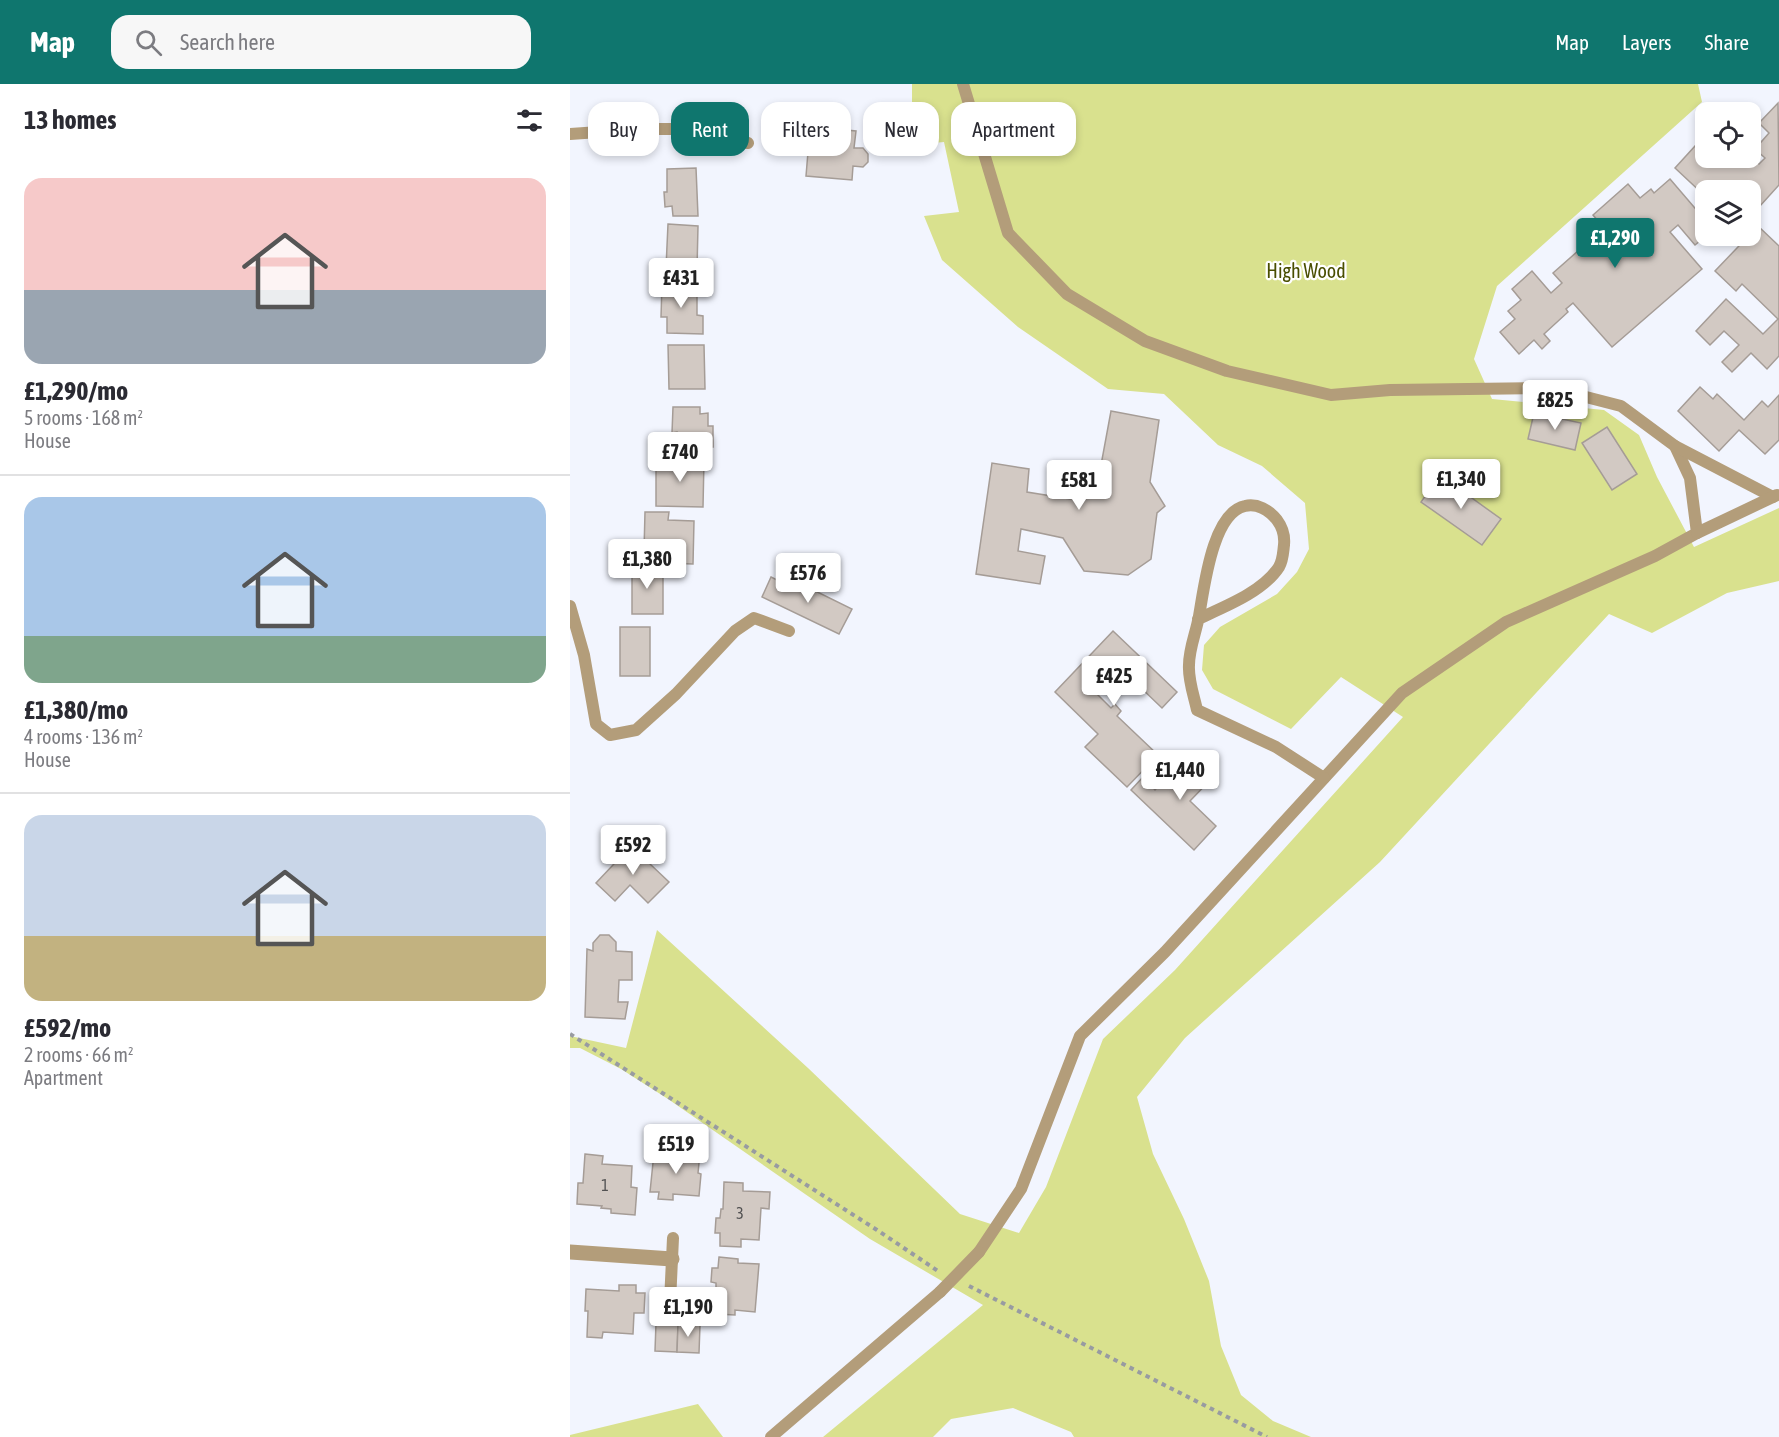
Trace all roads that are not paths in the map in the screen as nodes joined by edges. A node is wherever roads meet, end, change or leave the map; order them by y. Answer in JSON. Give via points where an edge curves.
{"nodes":[{"id":1,"x":963,"y":84,"type":"edge"},
{"id":2,"x":671,"y":129,"type":"edge"},
{"id":3,"x":570,"y":134,"type":"edge"},
{"id":4,"x":1675,"y":446,"type":"junction"},
{"id":5,"x":1776,"y":496,"type":"edge"},
{"id":6,"x":1697,"y":533,"type":"junction"},
{"id":7,"x":570,"y":606,"type":"edge"},
{"id":8,"x":1198,"y":619,"type":"junction"},
{"id":9,"x":789,"y":631,"type":"dead end"},
{"id":10,"x":1324,"y":778,"type":"junction"},
{"id":11,"x":673,"y":1238,"type":"dead end"},
{"id":12,"x":570,"y":1252,"type":"edge"},
{"id":13,"x":672,"y":1259,"type":"junction"},
{"id":14,"x":670,"y":1302,"type":"dead end"},
{"id":15,"x":771,"y":1437,"type":"edge"}],
"edges":[{"from":1,"to":4,"type":"lane","via":[[1008,233],[1067,294],[1145,341],[1227,371],[1331,395],[1551,387],[1621,406]]},
{"from":2,"to":3,"type":"lane"},
{"from":4,"to":5,"type":"lane"},
{"from":4,"to":6,"type":"lane","via":[[1690,478]]},
{"from":5,"to":6,"type":"lane"},
{"from":6,"to":10,"type":"lane","via":[[1655,556],[1506,622],[1402,693]]},
{"from":7,"to":9,"type":"lane","via":[[596,724],[610,735],[636,730],[735,631],[754,618]]},
{"from":8,"to":8,"type":"lane","via":[[1213,549],[1225,522],[1243,506],[1266,510],[1276,518],[1285,536],[1279,567],[1249,594]]},
{"from":8,"to":10,"type":"lane","via":[[1188,667],[1197,710],[1295,757]]},
{"from":10,"to":15,"type":"lane","bridge":true,"via":[[1165,952],[1080,1036],[1021,1190],[979,1252],[940,1292]]},
{"from":11,"to":13,"type":"lane"},
{"from":12,"to":13,"type":"street"},
{"from":13,"to":14,"type":"lane"}]}
